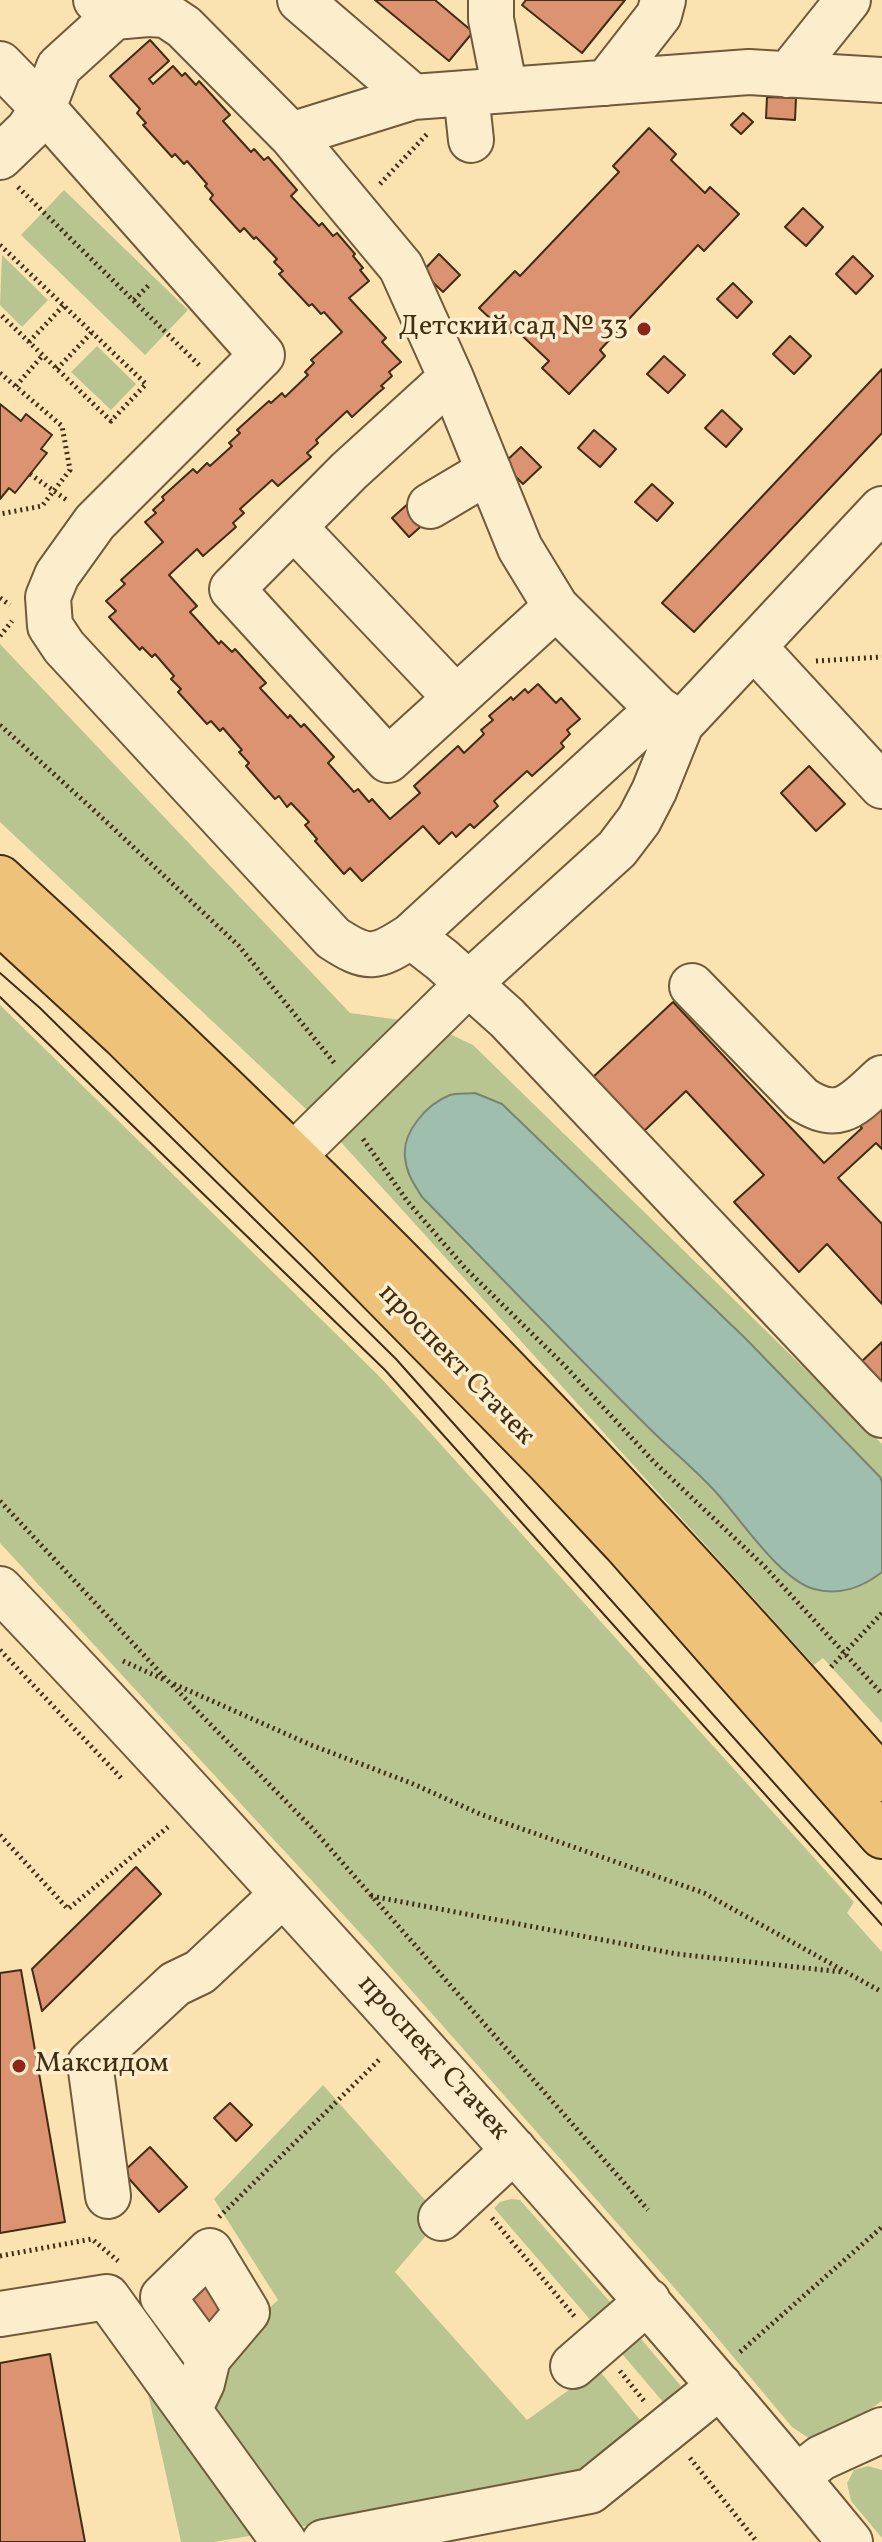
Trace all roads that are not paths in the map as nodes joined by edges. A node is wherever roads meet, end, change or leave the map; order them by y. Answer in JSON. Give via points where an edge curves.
{"nodes":[{"id":1,"x":300,"y":0,"type":"edge"},
{"id":2,"x":491,"y":0,"type":"edge"},
{"id":3,"x":663,"y":0,"type":"edge"},
{"id":4,"x":848,"y":0,"type":"edge"},
{"id":5,"x":105,"y":8,"type":"edge"},
{"id":6,"x":0,"y":64,"type":"edge"},
{"id":7,"x":788,"y":75,"type":"junction"},
{"id":8,"x":882,"y":80,"type":"edge"},
{"id":9,"x":606,"y":83,"type":"junction"},
{"id":10,"x":485,"y":92,"type":"junction"},
{"id":11,"x":413,"y":97,"type":"junction"},
{"id":12,"x":43,"y":108,"type":"junction"},
{"id":13,"x":291,"y":135,"type":"junction"},
{"id":14,"x":471,"y":140,"type":"dead end"},
{"id":15,"x":6,"y":168,"type":"edge"},
{"id":16,"x":451,"y":378,"type":"junction"},
{"id":17,"x":489,"y":471,"type":"junction"},
{"id":18,"x":430,"y":506,"type":"dead end"},
{"id":19,"x":295,"y":528,"type":"junction"},
{"id":20,"x":873,"y":537,"type":"edge"},
{"id":21,"x":556,"y":607,"type":"junction"},
{"id":22,"x":762,"y":656,"type":"junction"},
{"id":23,"x":456,"y":698,"type":"junction"},
{"id":24,"x":669,"y":717,"type":"junction"},
{"id":25,"x":882,"y":786,"type":"edge"},
{"id":26,"x":0,"y":878,"type":"edge"},
{"id":27,"x":0,"y":922,"type":"edge"},
{"id":28,"x":411,"y":936,"type":"junction"},
{"id":29,"x":467,"y":985,"type":"junction"},
{"id":30,"x":692,"y":986,"type":"dead end"},
{"id":31,"x":882,"y":1078,"type":"edge"},
{"id":32,"x":294,"y":1155,"type":"junction"},
{"id":33,"x":882,"y":1415,"type":"edge"},
{"id":34,"x":0,"y":1589,"type":"edge"},
{"id":35,"x":882,"y":1779,"type":"edge"},
{"id":36,"x":882,"y":1836,"type":"edge"},
{"id":37,"x":283,"y":1894,"type":"junction"},
{"id":38,"x":514,"y":2150,"type":"junction"},
{"id":39,"x":108,"y":2196,"type":"dead end"},
{"id":40,"x":441,"y":2218,"type":"dead end"},
{"id":41,"x":648,"y":2301,"type":"junction"},
{"id":42,"x":0,"y":2314,"type":"edge"},
{"id":43,"x":586,"y":2355,"type":"road end"},
{"id":44,"x":208,"y":2358,"type":"dead end"},
{"id":45,"x":725,"y":2373,"type":"junction"},
{"id":46,"x":189,"y":2410,"type":"junction"},
{"id":47,"x":882,"y":2430,"type":"edge"},
{"id":48,"x":797,"y":2477,"type":"junction"},
{"id":49,"x":284,"y":2542,"type":"edge"},
{"id":50,"x":324,"y":2542,"type":"edge"},
{"id":51,"x":850,"y":2542,"type":"edge"}],
"edges":[{"from":1,"to":11,"type":"street"},
{"from":2,"to":10,"type":"street"},
{"from":3,"to":9,"type":"street","via":[[659,15]]},
{"from":4,"to":7,"type":"street"},
{"from":5,"to":12,"type":"street","via":[[59,67]]},
{"from":5,"to":13,"type":"street","via":[[166,15],[184,27]]},
{"from":6,"to":12,"type":"street"},
{"from":7,"to":8,"type":"street"},
{"from":7,"to":9,"type":"street","via":[[749,72]]},
{"from":9,"to":10,"type":"street"},
{"from":10,"to":11,"type":"street"},
{"from":10,"to":14,"type":"street"},
{"from":11,"to":13,"type":"street"},
{"from":12,"to":15,"type":"street"},
{"from":12,"to":28,"type":"street","via":[[262,355],[95,522],[57,575],[48,597],[50,626],[333,938],[358,954],[386,952]]},
{"from":13,"to":16,"type":"street","via":[[401,267]]},
{"from":16,"to":17,"type":"street"},
{"from":16,"to":19,"type":"street"},
{"from":17,"to":18,"type":"street"},
{"from":17,"to":21,"type":"street","via":[[520,548]]},
{"from":19,"to":23,"type":"street"},
{"from":19,"to":23,"type":"street","via":[[232,589],[388,760]]},
{"from":20,"to":22,"type":"street"},
{"from":21,"to":23,"type":"street"},
{"from":21,"to":24,"type":"street"},
{"from":22,"to":24,"type":"street"},
{"from":22,"to":25,"type":"street"},
{"from":24,"to":28,"type":"street"},
{"from":24,"to":29,"type":"street","via":[[654,791],[639,820],[617,849]]},
{"from":26,"to":32,"type":"main road","name":"проспект Стачек"},
{"from":27,"to":36,"type":"main road","name":"проспект Стачек","via":[[146,1058],[547,1461]]},
{"from":28,"to":29,"type":"street"},
{"from":29,"to":32,"type":"street"},
{"from":29,"to":33,"type":"street","via":[[507,1018]]},
{"from":30,"to":31,"type":"street","via":[[813,1106],[842,1111]]},
{"from":32,"to":35,"type":"main road","name":"проспект Стачек","via":[[572,1439]]},
{"from":34,"to":37,"type":"street","name":"проспект Стачек","via":[[68,1692]]},
{"from":37,"to":38,"type":"street","name":"проспект Стачек"},
{"from":37,"to":39,"type":"street","via":[[200,1972],[175,1984],[90,2063]]},
{"from":38,"to":40,"type":"street"},
{"from":38,"to":41,"type":"street","name":"проспект Стачек"},
{"from":41,"to":43,"type":"street"},
{"from":41,"to":45,"type":"street","name":"проспект Стачек"},
{"from":42,"to":46,"type":"street","via":[[107,2297]]},
{"from":44,"to":46,"type":"street"},
{"from":45,"to":48,"type":"street","name":"проспект Стачек"},
{"from":45,"to":50,"type":"street","via":[[590,2491]]},
{"from":46,"to":49,"type":"street"},
{"from":47,"to":48,"type":"street","via":[[821,2458]]},
{"from":48,"to":51,"type":"street","name":"проспект Стачек"}]}
